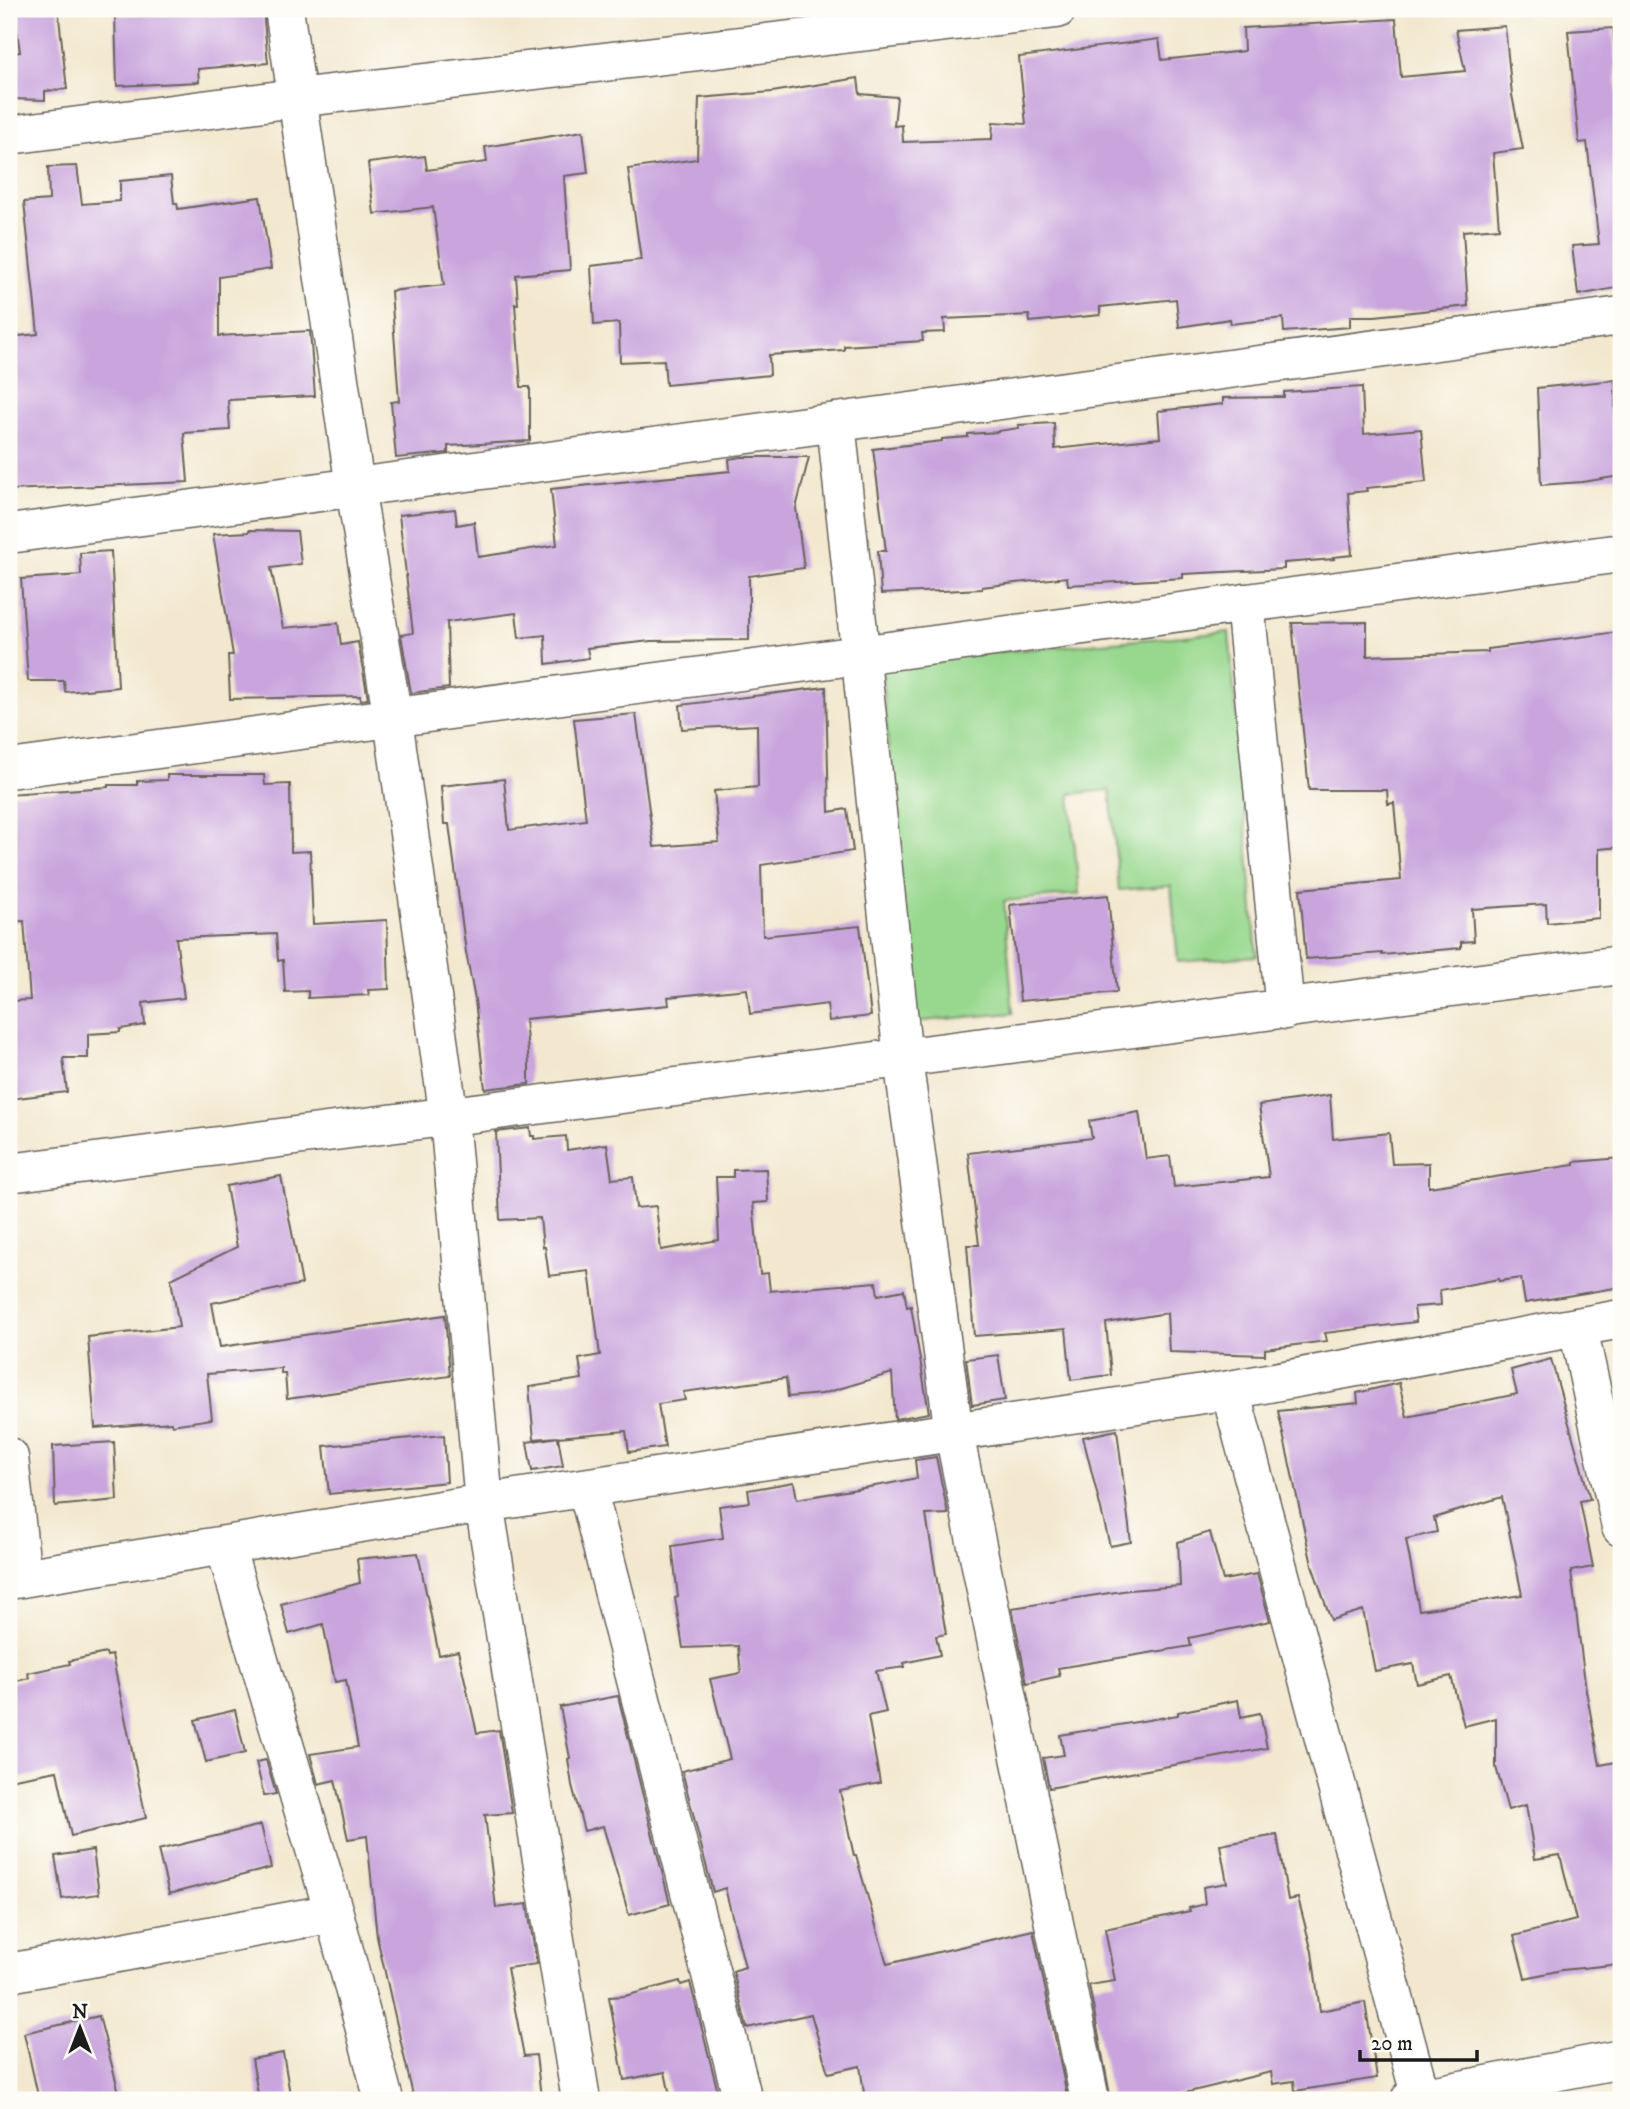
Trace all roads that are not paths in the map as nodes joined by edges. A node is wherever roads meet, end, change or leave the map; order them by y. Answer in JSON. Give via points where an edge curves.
{"nodes":[{"id":1,"x":284,"y":9,"type":"edge"},
{"id":2,"x":1037,"y":10,"type":"edge"},
{"id":3,"x":296,"y":98,"type":"junction"},
{"id":4,"x":9,"y":135,"type":"edge"},
{"id":5,"x":1621,"y":316,"type":"edge"},
{"id":6,"x":836,"y":422,"type":"junction"},
{"id":7,"x":355,"y":488,"type":"junction"},
{"id":8,"x":9,"y":534,"type":"edge"},
{"id":9,"x":1621,"y":553,"type":"edge"},
{"id":10,"x":1245,"y":603,"type":"junction"},
{"id":11,"x":861,"y":656,"type":"junction"},
{"id":12,"x":393,"y":719,"type":"junction"},
{"id":13,"x":9,"y":769,"type":"edge"},
{"id":14,"x":1621,"y":965,"type":"edge"},
{"id":15,"x":1285,"y":1010,"type":"junction"},
{"id":16,"x":903,"y":1059,"type":"junction"},
{"id":17,"x":449,"y":1118,"type":"junction"},
{"id":18,"x":9,"y":1173,"type":"edge"},
{"id":19,"x":1621,"y":1320,"type":"edge"},
{"id":20,"x":1578,"y":1328,"type":"junction"},
{"id":21,"x":1230,"y":1390,"type":"junction"},
{"id":22,"x":954,"y":1433,"type":"junction"},
{"id":23,"x":9,"y":1458,"type":"edge"},
{"id":24,"x":584,"y":1488,"type":"junction"},
{"id":25,"x":484,"y":1503,"type":"junction"},
{"id":26,"x":1621,"y":1527,"type":"edge"},
{"id":27,"x":225,"y":1546,"type":"junction"},
{"id":28,"x":15,"y":1579,"type":"edge"},
{"id":29,"x":334,"y":1913,"type":"junction"},
{"id":30,"x":9,"y":1973,"type":"edge"},
{"id":31,"x":1621,"y":2059,"type":"edge"},
{"id":32,"x":1416,"y":2099,"type":"edge"},
{"id":33,"x":384,"y":2100,"type":"edge"},
{"id":34,"x":581,"y":2100,"type":"edge"},
{"id":35,"x":743,"y":2100,"type":"edge"},
{"id":36,"x":1090,"y":2100,"type":"edge"}],
"edges":[{"from":1,"to":3,"type":"street"},
{"from":2,"to":3,"type":"street"},
{"from":3,"to":4,"type":"street"},
{"from":3,"to":7,"type":"street"},
{"from":5,"to":6,"type":"street"},
{"from":6,"to":7,"type":"street"},
{"from":6,"to":11,"type":"street"},
{"from":7,"to":8,"type":"street"},
{"from":7,"to":12,"type":"street"},
{"from":9,"to":10,"type":"street"},
{"from":10,"to":11,"type":"street"},
{"from":10,"to":15,"type":"street"},
{"from":11,"to":12,"type":"street"},
{"from":11,"to":16,"type":"street"},
{"from":12,"to":13,"type":"street"},
{"from":12,"to":17,"type":"street"},
{"from":14,"to":15,"type":"street"},
{"from":15,"to":16,"type":"street"},
{"from":16,"to":17,"type":"street"},
{"from":16,"to":22,"type":"street"},
{"from":17,"to":18,"type":"street"},
{"from":17,"to":25,"type":"street"},
{"from":19,"to":20,"type":"street"},
{"from":20,"to":21,"type":"street"},
{"from":20,"to":26,"type":"street"},
{"from":21,"to":22,"type":"street"},
{"from":21,"to":32,"type":"street"},
{"from":22,"to":24,"type":"street"},
{"from":22,"to":36,"type":"street"},
{"from":23,"to":28,"type":"street"},
{"from":24,"to":25,"type":"street"},
{"from":24,"to":35,"type":"street"},
{"from":25,"to":27,"type":"street"},
{"from":25,"to":34,"type":"street"},
{"from":27,"to":28,"type":"street"},
{"from":27,"to":29,"type":"street"},
{"from":29,"to":30,"type":"street"},
{"from":29,"to":33,"type":"street"},
{"from":31,"to":32,"type":"street"}]}
